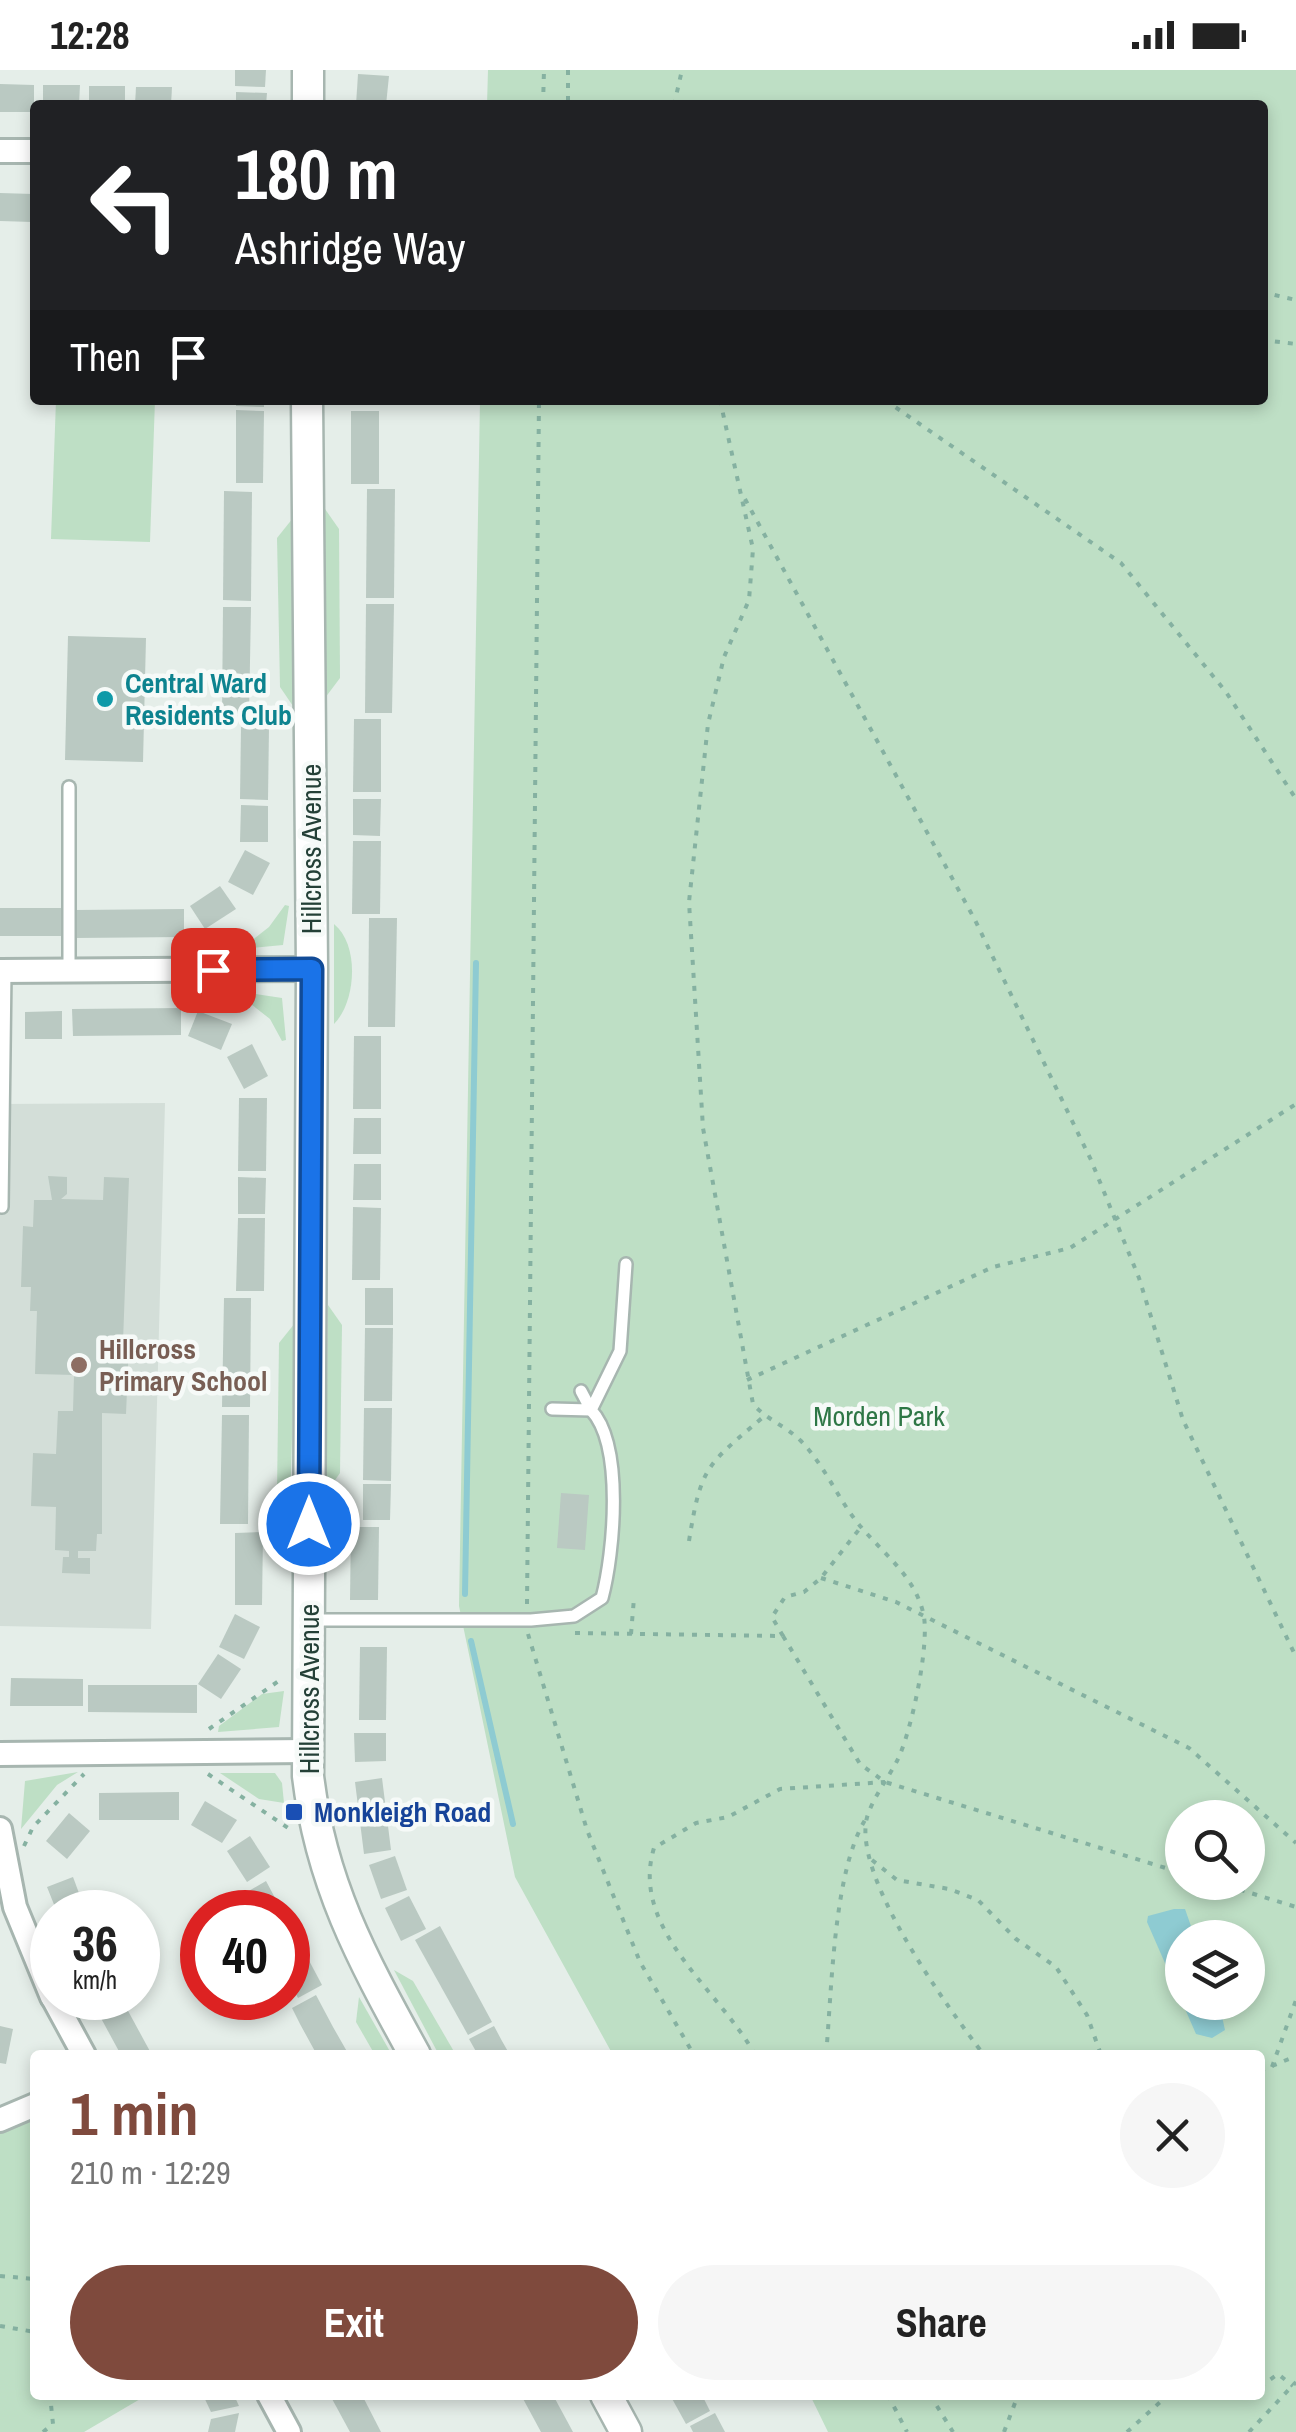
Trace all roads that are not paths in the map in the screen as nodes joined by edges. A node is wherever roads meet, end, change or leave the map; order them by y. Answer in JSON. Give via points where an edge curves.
{"nodes":[{"id":1,"x":308,"y":70,"type":"edge"},
{"id":2,"x":308,"y":100,"type":"edge"},
{"id":3,"x":0,"y":151,"type":"edge"},
{"id":4,"x":30,"y":151,"type":"edge"},
{"id":5,"x":307,"y":405,"type":"edge"},
{"id":6,"x":69,"y":787,"type":"dead end"},
{"id":7,"x":312,"y":969,"type":"junction"},
{"id":8,"x":69,"y":970,"type":"junction"},
{"id":9,"x":2,"y":971,"type":"edge"},
{"id":10,"x":2,"y":1207,"type":"edge"},
{"id":11,"x":626,"y":1264,"type":"dead end"},
{"id":12,"x":581,"y":1391,"type":"dead end"},
{"id":13,"x":552,"y":1409,"type":"dead end"},
{"id":14,"x":591,"y":1410,"type":"junction"},
{"id":15,"x":308,"y":1620,"type":"junction"},
{"id":16,"x":307,"y":1750,"type":"junction"},
{"id":17,"x":0,"y":1754,"type":"edge"},
{"id":18,"x":0,"y":1829,"type":"edge"},
{"id":19,"x":30,"y":1945,"type":"edge"},
{"id":20,"x":65,"y":2020,"type":"edge"},
{"id":21,"x":81,"y":2050,"type":"edge"},
{"id":22,"x":412,"y":2050,"type":"edge"},
{"id":23,"x":30,"y":2106,"type":"edge"},
{"id":24,"x":0,"y":2120,"type":"edge"},
{"id":25,"x":272,"y":2400,"type":"edge"},
{"id":26,"x":609,"y":2400,"type":"edge"},
{"id":27,"x":289,"y":2432,"type":"edge"},
{"id":28,"x":626,"y":2432,"type":"edge"}],
"edges":[{"from":1,"to":2,"type":"street"},
{"from":3,"to":4,"type":"street"},
{"from":5,"to":7,"type":"street","name":"Hillcross Avenue"},
{"from":6,"to":8,"type":"lane"},
{"from":7,"to":8,"type":"street"},
{"from":7,"to":15,"type":"street","name":"Hillcross Avenue"},
{"from":8,"to":9,"type":"street"},
{"from":9,"to":10,"type":"lane"},
{"from":11,"to":14,"type":"lane","via":[[620,1351]]},
{"from":12,"to":14,"type":"lane"},
{"from":13,"to":14,"type":"lane"},
{"from":14,"to":15,"type":"lane","via":[[602,1422],[612,1477],[610,1571],[602,1598],[574,1616],[527,1626]]},
{"from":15,"to":16,"type":"street","name":"Hillcross Avenue"},
{"from":16,"to":17,"type":"street"},
{"from":16,"to":22,"type":"street","name":"Hillcross Avenue","via":[[320,1853],[348,1930]]},
{"from":18,"to":19,"type":"street"},
{"from":20,"to":21,"type":"street"},
{"from":23,"to":24,"type":"street"},
{"from":25,"to":27,"type":"street"},
{"from":26,"to":28,"type":"street"}]}
